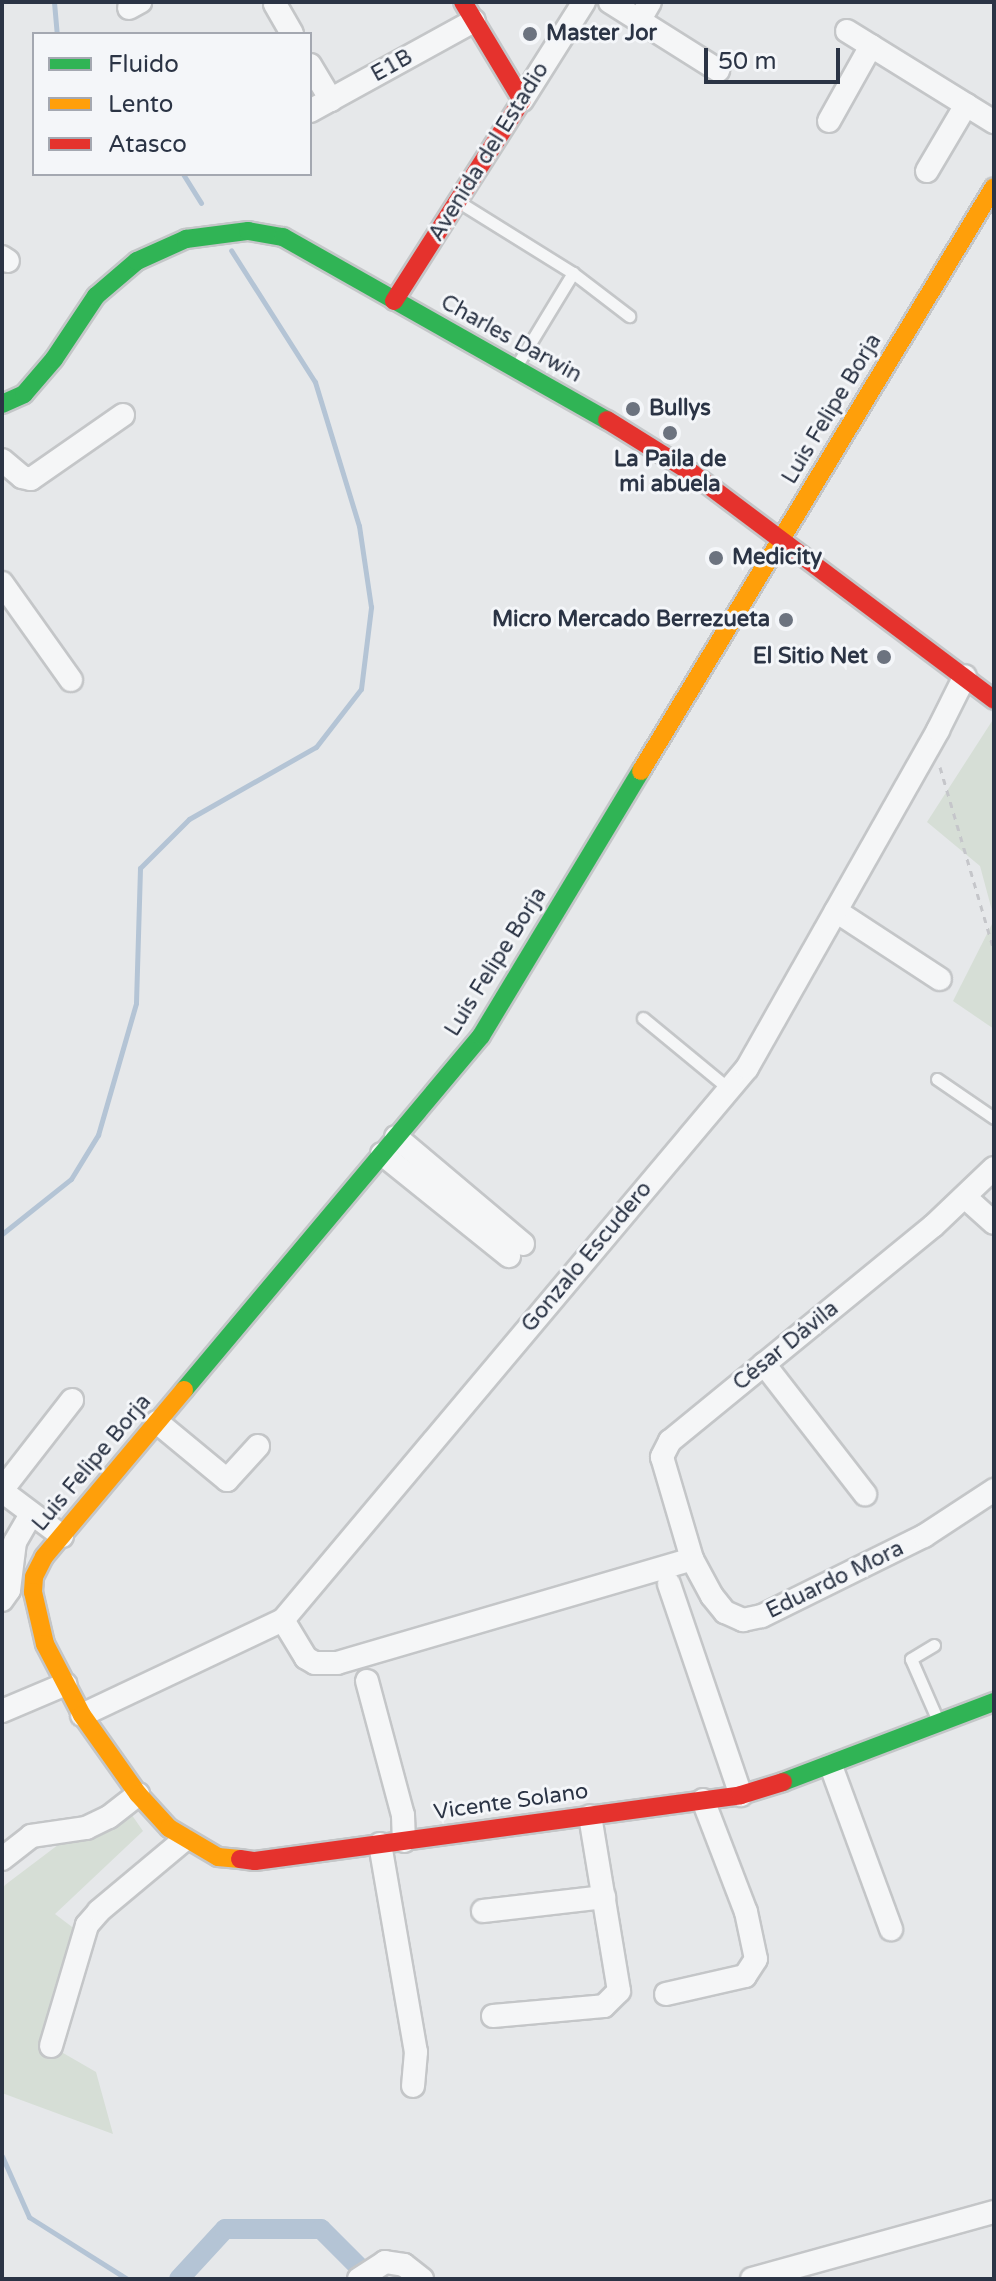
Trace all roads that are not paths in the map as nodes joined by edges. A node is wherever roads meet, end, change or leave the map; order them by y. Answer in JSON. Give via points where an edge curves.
{"nodes":[{"id":1,"x":584,"y":2,"type":"edge"},
{"id":2,"x":610,"y":2,"type":"edge"},
{"id":3,"x":275,"y":4,"type":"dead end"},
{"id":4,"x":469,"y":11,"type":"edge"},
{"id":5,"x":645,"y":12,"type":"edge"},
{"id":6,"x":847,"y":31,"type":"dead end"},
{"id":7,"x":291,"y":32,"type":"edge"},
{"id":8,"x":871,"y":46,"type":"junction"},
{"id":9,"x":312,"y":68,"type":"edge"},
{"id":10,"x":718,"y":70,"type":"dead end"},
{"id":11,"x":331,"y":100,"type":"junction"},
{"id":12,"x":522,"y":100,"type":"junction"},
{"id":13,"x":966,"y":105,"type":"junction"},
{"id":14,"x":312,"y":110,"type":"edge"},
{"id":15,"x":829,"y":121,"type":"dead end"},
{"id":16,"x":994,"y":122,"type":"edge"},
{"id":17,"x":927,"y":171,"type":"dead end"},
{"id":18,"x":994,"y":187,"type":"edge"},
{"id":19,"x":458,"y":202,"type":"junction"},
{"id":20,"x":573,"y":273,"type":"junction"},
{"id":21,"x":394,"y":301,"type":"junction"},
{"id":22,"x":629,"y":316,"type":"dead end"},
{"id":23,"x":515,"y":368,"type":"junction"},
{"id":24,"x":2,"y":404,"type":"edge"},
{"id":25,"x":123,"y":415,"type":"dead end"},
{"id":26,"x":2,"y":460,"type":"edge"},
{"id":27,"x":782,"y":539,"type":"junction"},
{"id":28,"x":2,"y":583,"type":"edge"},
{"id":29,"x":965,"y":676,"type":"junction"},
{"id":30,"x":71,"y":680,"type":"dead end"},
{"id":31,"x":994,"y":700,"type":"edge"},
{"id":32,"x":836,"y":911,"type":"junction"},
{"id":33,"x":940,"y":979,"type":"dead end"},
{"id":34,"x":643,"y":1018,"type":"dead end"},
{"id":35,"x":937,"y":1079,"type":"dead end"},
{"id":36,"x":729,"y":1089,"type":"junction"},
{"id":37,"x":994,"y":1118,"type":"edge"},
{"id":38,"x":389,"y":1146,"type":"junction"},
{"id":39,"x":994,"y":1168,"type":"edge"},
{"id":40,"x":965,"y":1197,"type":"junction"},
{"id":41,"x":994,"y":1223,"type":"edge"},
{"id":42,"x":516,"y":1250,"type":"dead end"},
{"id":43,"x":764,"y":1364,"type":"junction"},
{"id":44,"x":72,"y":1400,"type":"dead end"},
{"id":45,"x":157,"y":1422,"type":"junction"},
{"id":46,"x":258,"y":1446,"type":"dead end"},
{"id":47,"x":2,"y":1490,"type":"edge"},
{"id":48,"x":994,"y":1490,"type":"edge"},
{"id":49,"x":865,"y":1494,"type":"dead end"},
{"id":50,"x":31,"y":1514,"type":"junction"},
{"id":51,"x":62,"y":1536,"type":"junction"},
{"id":52,"x":692,"y":1559,"type":"junction"},
{"id":53,"x":669,"y":1584,"type":"dead end"},
{"id":54,"x":2,"y":1600,"type":"edge"},
{"id":55,"x":283,"y":1620,"type":"junction"},
{"id":56,"x":934,"y":1645,"type":"dead end"},
{"id":57,"x":367,"y":1681,"type":"dead end"},
{"id":58,"x":66,"y":1684,"type":"junction"},
{"id":59,"x":994,"y":1702,"type":"edge"},
{"id":60,"x":2,"y":1711,"type":"edge"},
{"id":61,"x":82,"y":1715,"type":"junction"},
{"id":62,"x":939,"y":1724,"type":"junction"},
{"id":63,"x":831,"y":1766,"type":"junction"},
{"id":64,"x":138,"y":1794,"type":"junction"},
{"id":65,"x":741,"y":1795,"type":"junction"},
{"id":66,"x":703,"y":1800,"type":"junction"},
{"id":67,"x":590,"y":1816,"type":"junction"},
{"id":68,"x":184,"y":1840,"type":"junction"},
{"id":69,"x":404,"y":1841,"type":"junction"},
{"id":70,"x":380,"y":1844,"type":"junction"},
{"id":71,"x":2,"y":1859,"type":"edge"},
{"id":72,"x":604,"y":1897,"type":"junction"},
{"id":73,"x":483,"y":1911,"type":"dead end"},
{"id":74,"x":891,"y":1929,"type":"dead end"},
{"id":75,"x":666,"y":1994,"type":"dead end"},
{"id":76,"x":493,"y":2016,"type":"dead end"},
{"id":77,"x":51,"y":2046,"type":"dead end"},
{"id":78,"x":413,"y":2086,"type":"dead end"},
{"id":79,"x":994,"y":2212,"type":"edge"},
{"id":80,"x":359,"y":2279,"type":"edge"},
{"id":81,"x":422,"y":2279,"type":"edge"},
{"id":82,"x":752,"y":2279,"type":"edge"}],
"edges":[{"from":1,"to":12,"type":"street","name":"Avenida del Estadio"},
{"from":2,"to":5,"type":"street"},
{"from":3,"to":7,"type":"street"},
{"from":4,"to":11,"type":"street","name":"E1B"},
{"from":4,"to":12,"type":"street"},
{"from":5,"to":10,"type":"street"},
{"from":6,"to":8,"type":"street"},
{"from":8,"to":13,"type":"street"},
{"from":8,"to":15,"type":"street"},
{"from":9,"to":11,"type":"street"},
{"from":11,"to":14,"type":"street","name":"E1B"},
{"from":12,"to":19,"type":"street","name":"Avenida del Estadio"},
{"from":13,"to":16,"type":"street"},
{"from":13,"to":17,"type":"street"},
{"from":18,"to":27,"type":"street","name":"Luis Felipe Borja"},
{"from":19,"to":20,"type":"lane"},
{"from":19,"to":21,"type":"street","name":"Avenida del Estadio"},
{"from":20,"to":22,"type":"lane"},
{"from":20,"to":23,"type":"lane"},
{"from":21,"to":23,"type":"street","name":"Charles Darwin"},
{"from":21,"to":24,"type":"street","name":"Charles Darwin","via":[[283,237],[248,231],[186,239],[161,247],[118,276],[96,296],[24,394]]},
{"from":23,"to":27,"type":"street","name":"Charles Darwin","via":[[692,473]]},
{"from":25,"to":26,"type":"street","via":[[31,479]]},
{"from":27,"to":29,"type":"street","name":"Charles Darwin"},
{"from":27,"to":38,"type":"street","name":"Luis Felipe Borja","via":[[481,1036]]},
{"from":28,"to":30,"type":"street"},
{"from":29,"to":31,"type":"street","name":"Charles Darwin"},
{"from":29,"to":32,"type":"street","name":"Gonzalo Escudero"},
{"from":32,"to":33,"type":"street"},
{"from":32,"to":36,"type":"street","name":"Gonzalo Escudero","via":[[747,1068]]},
{"from":34,"to":36,"type":"lane"},
{"from":35,"to":37,"type":"lane"},
{"from":36,"to":55,"type":"street","name":"Gonzalo Escudero"},
{"from":38,"to":42,"type":"street"},
{"from":38,"to":45,"type":"street","name":"Luis Felipe Borja"},
{"from":39,"to":40,"type":"street","name":"César Dávila"},
{"from":40,"to":41,"type":"street"},
{"from":40,"to":43,"type":"street","name":"César Dávila"},
{"from":43,"to":49,"type":"street"},
{"from":43,"to":52,"type":"street","name":"César Dávila","via":[[670,1441],[662,1457]]},
{"from":44,"to":47,"type":"street"},
{"from":45,"to":46,"type":"street","via":[[227,1480]]},
{"from":45,"to":51,"type":"street","name":"Luis Felipe Borja"},
{"from":47,"to":50,"type":"street"},
{"from":48,"to":52,"type":"street","name":"Eduardo Mora","via":[[924,1536],[753,1620],[725,1612]]},
{"from":50,"to":51,"type":"street"},
{"from":50,"to":54,"type":"street","via":[[15,1542],[9,1590]]},
{"from":51,"to":58,"type":"street","name":"Luis Felipe Borja","via":[[44,1557],[33,1592],[45,1644]]},
{"from":52,"to":55,"type":"street","via":[[337,1663],[306,1658]]},
{"from":53,"to":65,"type":"street"},
{"from":55,"to":61,"type":"street","name":"Gonzalo Escudero"},
{"from":56,"to":62,"type":"lane","via":[[911,1659]]},
{"from":57,"to":69,"type":"street","via":[[403,1815]]},
{"from":58,"to":60,"type":"street"},
{"from":58,"to":61,"type":"street","name":"Luis Felipe Borja"},
{"from":59,"to":62,"type":"street","name":"Vicente Solano"},
{"from":61,"to":64,"type":"street","name":"Vicente Solano"},
{"from":62,"to":63,"type":"street","name":"Vicente Solano"},
{"from":63,"to":65,"type":"street","name":"Vicente Solano"},
{"from":63,"to":74,"type":"street"},
{"from":64,"to":68,"type":"street","name":"Vicente Solano"},
{"from":64,"to":71,"type":"street","via":[[86,1828],[31,1836]]},
{"from":65,"to":66,"type":"street","name":"Vicente Solano"},
{"from":66,"to":67,"type":"street","name":"Vicente Solano"},
{"from":66,"to":75,"type":"street","via":[[746,1912],[756,1959],[745,1976]]},
{"from":67,"to":69,"type":"street","name":"Vicente Solano"},
{"from":67,"to":72,"type":"street"},
{"from":68,"to":70,"type":"street","name":"Vicente Solano","via":[[218,1857],[255,1861]]},
{"from":68,"to":77,"type":"street","via":[[87,1925]]},
{"from":69,"to":70,"type":"street","name":"Vicente Solano"},
{"from":70,"to":78,"type":"street","via":[[416,2052]]},
{"from":72,"to":73,"type":"street"},
{"from":72,"to":76,"type":"street","via":[[619,1991],[613,1999],[604,2006]]},
{"from":79,"to":82,"type":"street"},
{"from":80,"to":81,"type":"street","via":[[385,2262],[404,2265]]}]}
